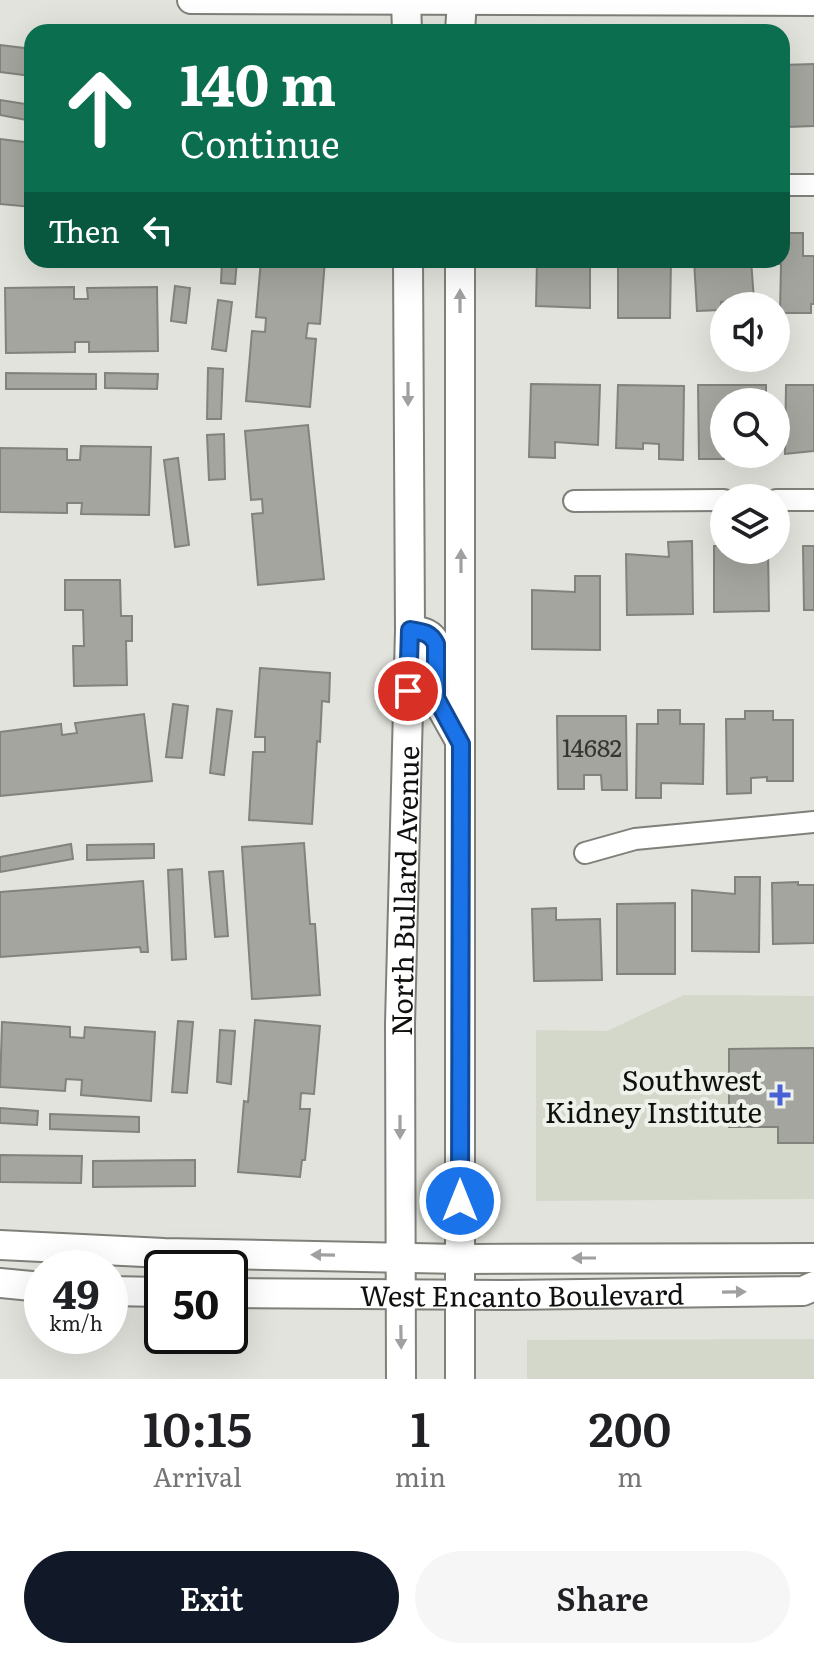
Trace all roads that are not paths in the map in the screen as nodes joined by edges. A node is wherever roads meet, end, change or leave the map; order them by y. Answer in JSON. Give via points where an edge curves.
{"nodes":[{"id":1,"x":191,"y":0,"type":"edge"},
{"id":2,"x":406,"y":1,"type":"edge"},
{"id":3,"x":462,"y":1,"type":"edge"},
{"id":4,"x":814,"y":2,"type":"edge"},
{"id":5,"x":407,"y":24,"type":"edge"},
{"id":6,"x":461,"y":24,"type":"edge"},
{"id":7,"x":790,"y":185,"type":"edge"},
{"id":8,"x":814,"y":185,"type":"edge"},
{"id":9,"x":408,"y":268,"type":"edge"},
{"id":10,"x":460,"y":268,"type":"edge"},
{"id":11,"x":710,"y":500,"type":"edge"},
{"id":12,"x":790,"y":500,"type":"edge"},
{"id":13,"x":814,"y":500,"type":"edge"},
{"id":14,"x":574,"y":501,"type":"dead end"},
{"id":15,"x":410,"y":630,"type":"junction"},
{"id":16,"x":461,"y":744,"type":"junction"},
{"id":17,"x":814,"y":822,"type":"edge"},
{"id":18,"x":585,"y":853,"type":"dead end"},
{"id":19,"x":0,"y":1245,"type":"edge"},
{"id":20,"x":401,"y":1256,"type":"junction"},
{"id":21,"x":814,"y":1258,"type":"edge"},
{"id":22,"x":460,"y":1259,"type":"junction"},
{"id":23,"x":0,"y":1283,"type":"edge"},
{"id":24,"x":24,"y":1285,"type":"edge"},
{"id":25,"x":814,"y":1286,"type":"edge"},
{"id":26,"x":248,"y":1293,"type":"edge"},
{"id":27,"x":400,"y":1295,"type":"junction"},
{"id":28,"x":460,"y":1295,"type":"junction"},
{"id":29,"x":401,"y":1379,"type":"edge"},
{"id":30,"x":460,"y":1379,"type":"edge"}],
"edges":[{"from":1,"to":2,"type":"street"},
{"from":2,"to":3,"type":"street"},
{"from":2,"to":5,"type":"main road"},
{"from":3,"to":4,"type":"street"},
{"from":3,"to":6,"type":"main road"},
{"from":7,"to":8,"type":"street"},
{"from":9,"to":15,"type":"main road","name":"North Bullard Avenue","one_way":true},
{"from":16,"to":10,"type":"main road","name":"North Bullard Avenue","one_way":true},
{"from":11,"to":14,"type":"street"},
{"from":12,"to":13,"type":"street"},
{"from":15,"to":16,"type":"main road","via":[[432,636],[436,644],[436,698]]},
{"from":15,"to":20,"type":"main road","name":"North Bullard Avenue","one_way":true,"via":[[400,1024]]},
{"from":16,"to":22,"type":"main road","name":"North Bullard Avenue"},
{"from":17,"to":18,"type":"street","via":[[635,839]]},
{"from":20,"to":19,"type":"main road","name":"West Encanto Boulevard","one_way":true},
{"from":20,"to":22,"type":"main road","name":"West Encanto Boulevard"},
{"from":20,"to":27,"type":"main road","name":"North Bullard Avenue"},
{"from":21,"to":22,"type":"main road","name":"West Encanto Boulevard","one_way":true},
{"from":22,"to":28,"type":"main road","name":"North Bullard Avenue"},
{"from":23,"to":24,"type":"main road"},
{"from":28,"to":25,"type":"main road","name":"West Encanto Boulevard","one_way":true,"via":[[803,1291]]},
{"from":26,"to":27,"type":"main road","name":"West Encanto Boulevard"},
{"from":27,"to":28,"type":"main road","name":"West Encanto Boulevard"},
{"from":27,"to":29,"type":"main road","name":"North Bullard Avenue","one_way":true},
{"from":28,"to":30,"type":"main road","name":"North Bullard Avenue"}]}
